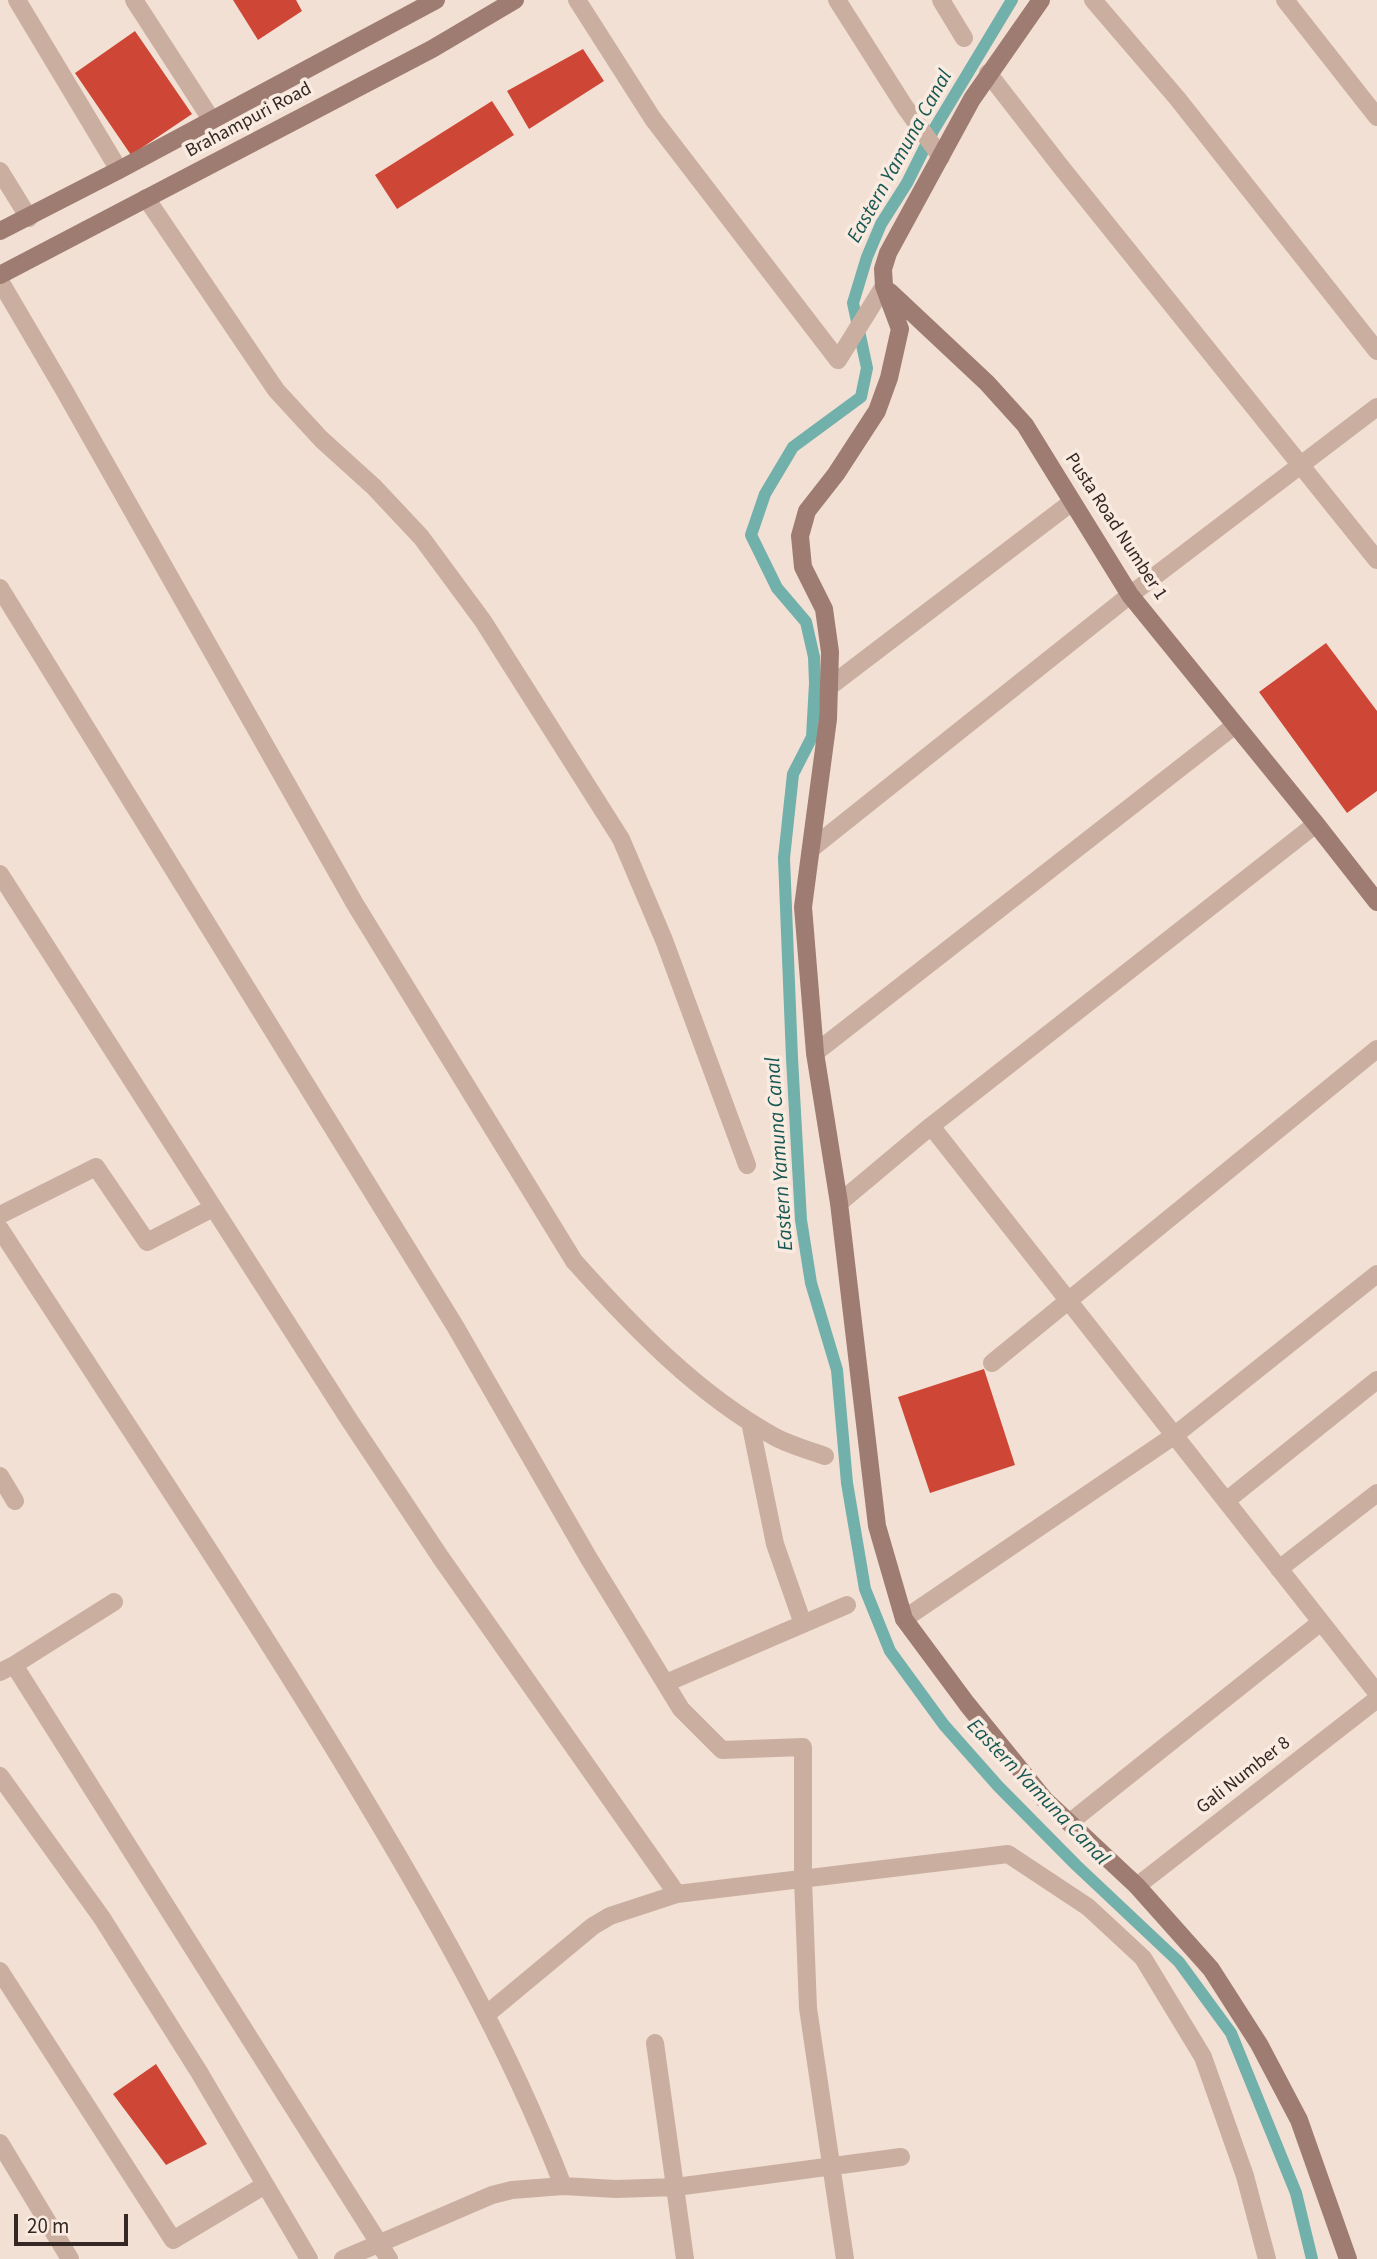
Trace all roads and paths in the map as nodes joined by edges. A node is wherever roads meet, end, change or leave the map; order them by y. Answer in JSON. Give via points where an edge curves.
{"nodes":[{"id":1,"x":17,"y":0,"type":"edge"},
{"id":2,"x":134,"y":0,"type":"edge"},
{"id":3,"x":436,"y":0,"type":"edge"},
{"id":4,"x":515,"y":0,"type":"edge"},
{"id":5,"x":577,"y":0,"type":"edge"},
{"id":6,"x":837,"y":0,"type":"edge"},
{"id":7,"x":942,"y":0,"type":"edge"},
{"id":8,"x":1041,"y":0,"type":"edge"},
{"id":9,"x":1093,"y":0,"type":"edge"},
{"id":10,"x":1285,"y":0,"type":"edge"},
{"id":11,"x":964,"y":38,"type":"dead end"},
{"id":12,"x":988,"y":73,"type":"junction"},
{"id":13,"x":1377,"y":117,"type":"edge"},
{"id":14,"x":211,"y":119,"type":"junction"},
{"id":15,"x":941,"y":157,"type":"junction"},
{"id":16,"x":118,"y":170,"type":"junction"},
{"id":17,"x":0,"y":171,"type":"edge"},
{"id":18,"x":146,"y":198,"type":"junction"},
{"id":19,"x":29,"y":218,"type":"junction"},
{"id":20,"x":0,"y":231,"type":"edge"},
{"id":21,"x":0,"y":275,"type":"edge"},
{"id":22,"x":0,"y":281,"type":"edge"},
{"id":23,"x":884,"y":286,"type":"junction"},
{"id":24,"x":1377,"y":351,"type":"edge"},
{"id":25,"x":1377,"y":407,"type":"edge"},
{"id":26,"x":1300,"y":463,"type":"junction"},
{"id":27,"x":1072,"y":502,"type":"junction"},
{"id":28,"x":1377,"y":560,"type":"edge"},
{"id":29,"x":0,"y":589,"type":"edge"},
{"id":30,"x":1130,"y":595,"type":"junction"},
{"id":31,"x":829,"y":687,"type":"junction"},
{"id":32,"x":1234,"y":726,"type":"junction"},
{"id":33,"x":1316,"y":824,"type":"junction"},
{"id":34,"x":811,"y":849,"type":"junction"},
{"id":35,"x":0,"y":874,"type":"edge"},
{"id":36,"x":1377,"y":902,"type":"edge"},
{"id":37,"x":1377,"y":1049,"type":"edge"},
{"id":38,"x":815,"y":1053,"type":"junction"},
{"id":39,"x":930,"y":1126,"type":"junction"},
{"id":40,"x":747,"y":1165,"type":"dead end"},
{"id":41,"x":839,"y":1203,"type":"junction"},
{"id":42,"x":214,"y":1208,"type":"junction"},
{"id":43,"x":0,"y":1215,"type":"edge"},
{"id":44,"x":0,"y":1229,"type":"edge"},
{"id":45,"x":1377,"y":1274,"type":"edge"},
{"id":46,"x":1069,"y":1300,"type":"junction"},
{"id":47,"x":992,"y":1363,"type":"dead end"},
{"id":48,"x":1377,"y":1380,"type":"edge"},
{"id":49,"x":750,"y":1422,"type":"junction"},
{"id":50,"x":1175,"y":1435,"type":"junction"},
{"id":51,"x":825,"y":1456,"type":"dead end"},
{"id":52,"x":0,"y":1476,"type":"edge"},
{"id":53,"x":1377,"y":1493,"type":"edge"},
{"id":54,"x":15,"y":1501,"type":"dead end"},
{"id":55,"x":1226,"y":1501,"type":"junction"},
{"id":56,"x":1279,"y":1569,"type":"junction"},
{"id":57,"x":114,"y":1602,"type":"dead end"},
{"id":58,"x":847,"y":1605,"type":"dead end"},
{"id":59,"x":904,"y":1619,"type":"junction"},
{"id":60,"x":1321,"y":1622,"type":"junction"},
{"id":61,"x":803,"y":1624,"type":"junction"},
{"id":62,"x":7,"y":1668,"type":"edge"},
{"id":63,"x":666,"y":1684,"type":"junction"},
{"id":64,"x":1377,"y":1696,"type":"edge"},
{"id":65,"x":0,"y":1776,"type":"edge"},
{"id":66,"x":1069,"y":1822,"type":"junction"},
{"id":67,"x":803,"y":1880,"type":"junction"},
{"id":68,"x":1137,"y":1886,"type":"junction"},
{"id":69,"x":677,"y":1894,"type":"junction"},
{"id":70,"x":0,"y":1971,"type":"edge"},
{"id":71,"x":487,"y":2014,"type":"junction"},
{"id":72,"x":655,"y":2042,"type":"dead end"},
{"id":73,"x":0,"y":2143,"type":"edge"},
{"id":74,"x":901,"y":2157,"type":"dead end"},
{"id":75,"x":832,"y":2166,"type":"junction"},
{"id":76,"x":265,"y":2185,"type":"junction"},
{"id":77,"x":563,"y":2186,"type":"junction"},
{"id":78,"x":676,"y":2187,"type":"junction"},
{"id":79,"x":384,"y":2252,"type":"edge"},
{"id":80,"x":70,"y":2259,"type":"edge"},
{"id":81,"x":309,"y":2259,"type":"edge"},
{"id":82,"x":343,"y":2259,"type":"edge"},
{"id":83,"x":685,"y":2259,"type":"edge"},
{"id":84,"x":845,"y":2259,"type":"edge"},
{"id":85,"x":1267,"y":2259,"type":"edge"},
{"id":86,"x":1348,"y":2259,"type":"edge"}],
"edges":[{"from":1,"to":16,"type":"street"},
{"from":2,"to":14,"type":"street"},
{"from":3,"to":14,"type":"street","name":"Brahampuri Road"},
{"from":4,"to":18,"type":"street","name":"Brahampuri Road","via":[[432,49]]},
{"from":5,"to":23,"type":"street","via":[[653,119],[838,360]]},
{"from":6,"to":15,"type":"street"},
{"from":7,"to":11,"type":"street"},
{"from":8,"to":12,"type":"street"},
{"from":9,"to":24,"type":"street","via":[[1177,98]]},
{"from":10,"to":13,"type":"street"},
{"from":12,"to":15,"type":"street"},
{"from":12,"to":26,"type":"street"},
{"from":14,"to":16,"type":"street","name":"Brahampuri Road"},
{"from":15,"to":23,"type":"street","via":[[888,253]]},
{"from":16,"to":19,"type":"street","name":"Brahampuri Road"},
{"from":17,"to":19,"type":"street"},
{"from":18,"to":21,"type":"street","name":"Brahampuri Road"},
{"from":18,"to":40,"type":"street","via":[[276,390],[421,537],[483,621],[621,839],[664,940]]},
{"from":19,"to":20,"type":"street","name":"Brahampuri Road"},
{"from":22,"to":49,"type":"street","via":[[355,904],[574,1261],[656,1346]]},
{"from":23,"to":27,"type":"street","name":"Pusta Road Number 1","via":[[1025,425]]},
{"from":23,"to":31,"type":"street","via":[[900,329],[889,379],[877,411],[807,511],[800,536],[803,567],[824,609]]},
{"from":25,"to":26,"type":"street"},
{"from":26,"to":28,"type":"street"},
{"from":26,"to":30,"type":"street"},
{"from":27,"to":30,"type":"street","name":"Pusta Road Number 1"},
{"from":27,"to":31,"type":"street"},
{"from":29,"to":63,"type":"street","via":[[455,1326]]},
{"from":30,"to":32,"type":"street","name":"Pusta Road Number 1"},
{"from":30,"to":34,"type":"street"},
{"from":31,"to":34,"type":"street"},
{"from":32,"to":33,"type":"street","name":"Pusta Road Number 1"},
{"from":32,"to":38,"type":"street"},
{"from":33,"to":36,"type":"street","name":"Pusta Road Number 1"},
{"from":33,"to":39,"type":"street"},
{"from":34,"to":38,"type":"street","via":[[803,907]]},
{"from":35,"to":42,"type":"street"},
{"from":37,"to":46,"type":"street"},
{"from":38,"to":41,"type":"street"},
{"from":39,"to":41,"type":"street"},
{"from":39,"to":46,"type":"street"},
{"from":41,"to":59,"type":"street","via":[[877,1526]]},
{"from":42,"to":43,"type":"street","via":[[146,1242],[96,1167]]},
{"from":42,"to":69,"type":"street","via":[[441,1558]]},
{"from":44,"to":71,"type":"street","via":[[288,1673],[414,1880]]},
{"from":45,"to":50,"type":"street"},
{"from":46,"to":47,"type":"street"},
{"from":46,"to":50,"type":"street"},
{"from":48,"to":55,"type":"street"},
{"from":49,"to":51,"type":"street"},
{"from":49,"to":61,"type":"street","via":[[775,1544]]},
{"from":50,"to":55,"type":"street"},
{"from":50,"to":59,"type":"street"},
{"from":52,"to":54,"type":"street"},
{"from":53,"to":56,"type":"street"},
{"from":55,"to":56,"type":"street"},
{"from":56,"to":60,"type":"street"},
{"from":57,"to":62,"type":"street"},
{"from":58,"to":61,"type":"street"},
{"from":59,"to":66,"type":"street","via":[[1044,1799]]},
{"from":60,"to":64,"type":"street"},
{"from":60,"to":66,"type":"street"},
{"from":61,"to":63,"type":"street"},
{"from":62,"to":79,"type":"street"},
{"from":63,"to":67,"type":"street","via":[[681,1709],[722,1750],[803,1747]]},
{"from":64,"to":68,"type":"street","name":"Gali Number 8"},
{"from":65,"to":76,"type":"street","via":[[102,1918]]},
{"from":66,"to":68,"type":"street"},
{"from":67,"to":69,"type":"street"},
{"from":67,"to":75,"type":"street","via":[[808,2008]]},
{"from":67,"to":85,"type":"street","via":[[1008,1854],[1088,1907],[1143,1958],[1203,2057],[1245,2176]]},
{"from":68,"to":86,"type":"street","via":[[1211,1969],[1259,2044],[1299,2120]]},
{"from":69,"to":71,"type":"street","via":[[593,1926]]},
{"from":70,"to":76,"type":"street","via":[[173,2240]]},
{"from":71,"to":77,"type":"street"},
{"from":72,"to":78,"type":"street"},
{"from":73,"to":80,"type":"street"},
{"from":74,"to":75,"type":"street"},
{"from":75,"to":78,"type":"street"},
{"from":75,"to":84,"type":"street"},
{"from":76,"to":81,"type":"street"},
{"from":77,"to":78,"type":"street"},
{"from":77,"to":79,"type":"street","via":[[492,2195]]},
{"from":78,"to":83,"type":"street"},
{"from":79,"to":82,"type":"street"}]}
